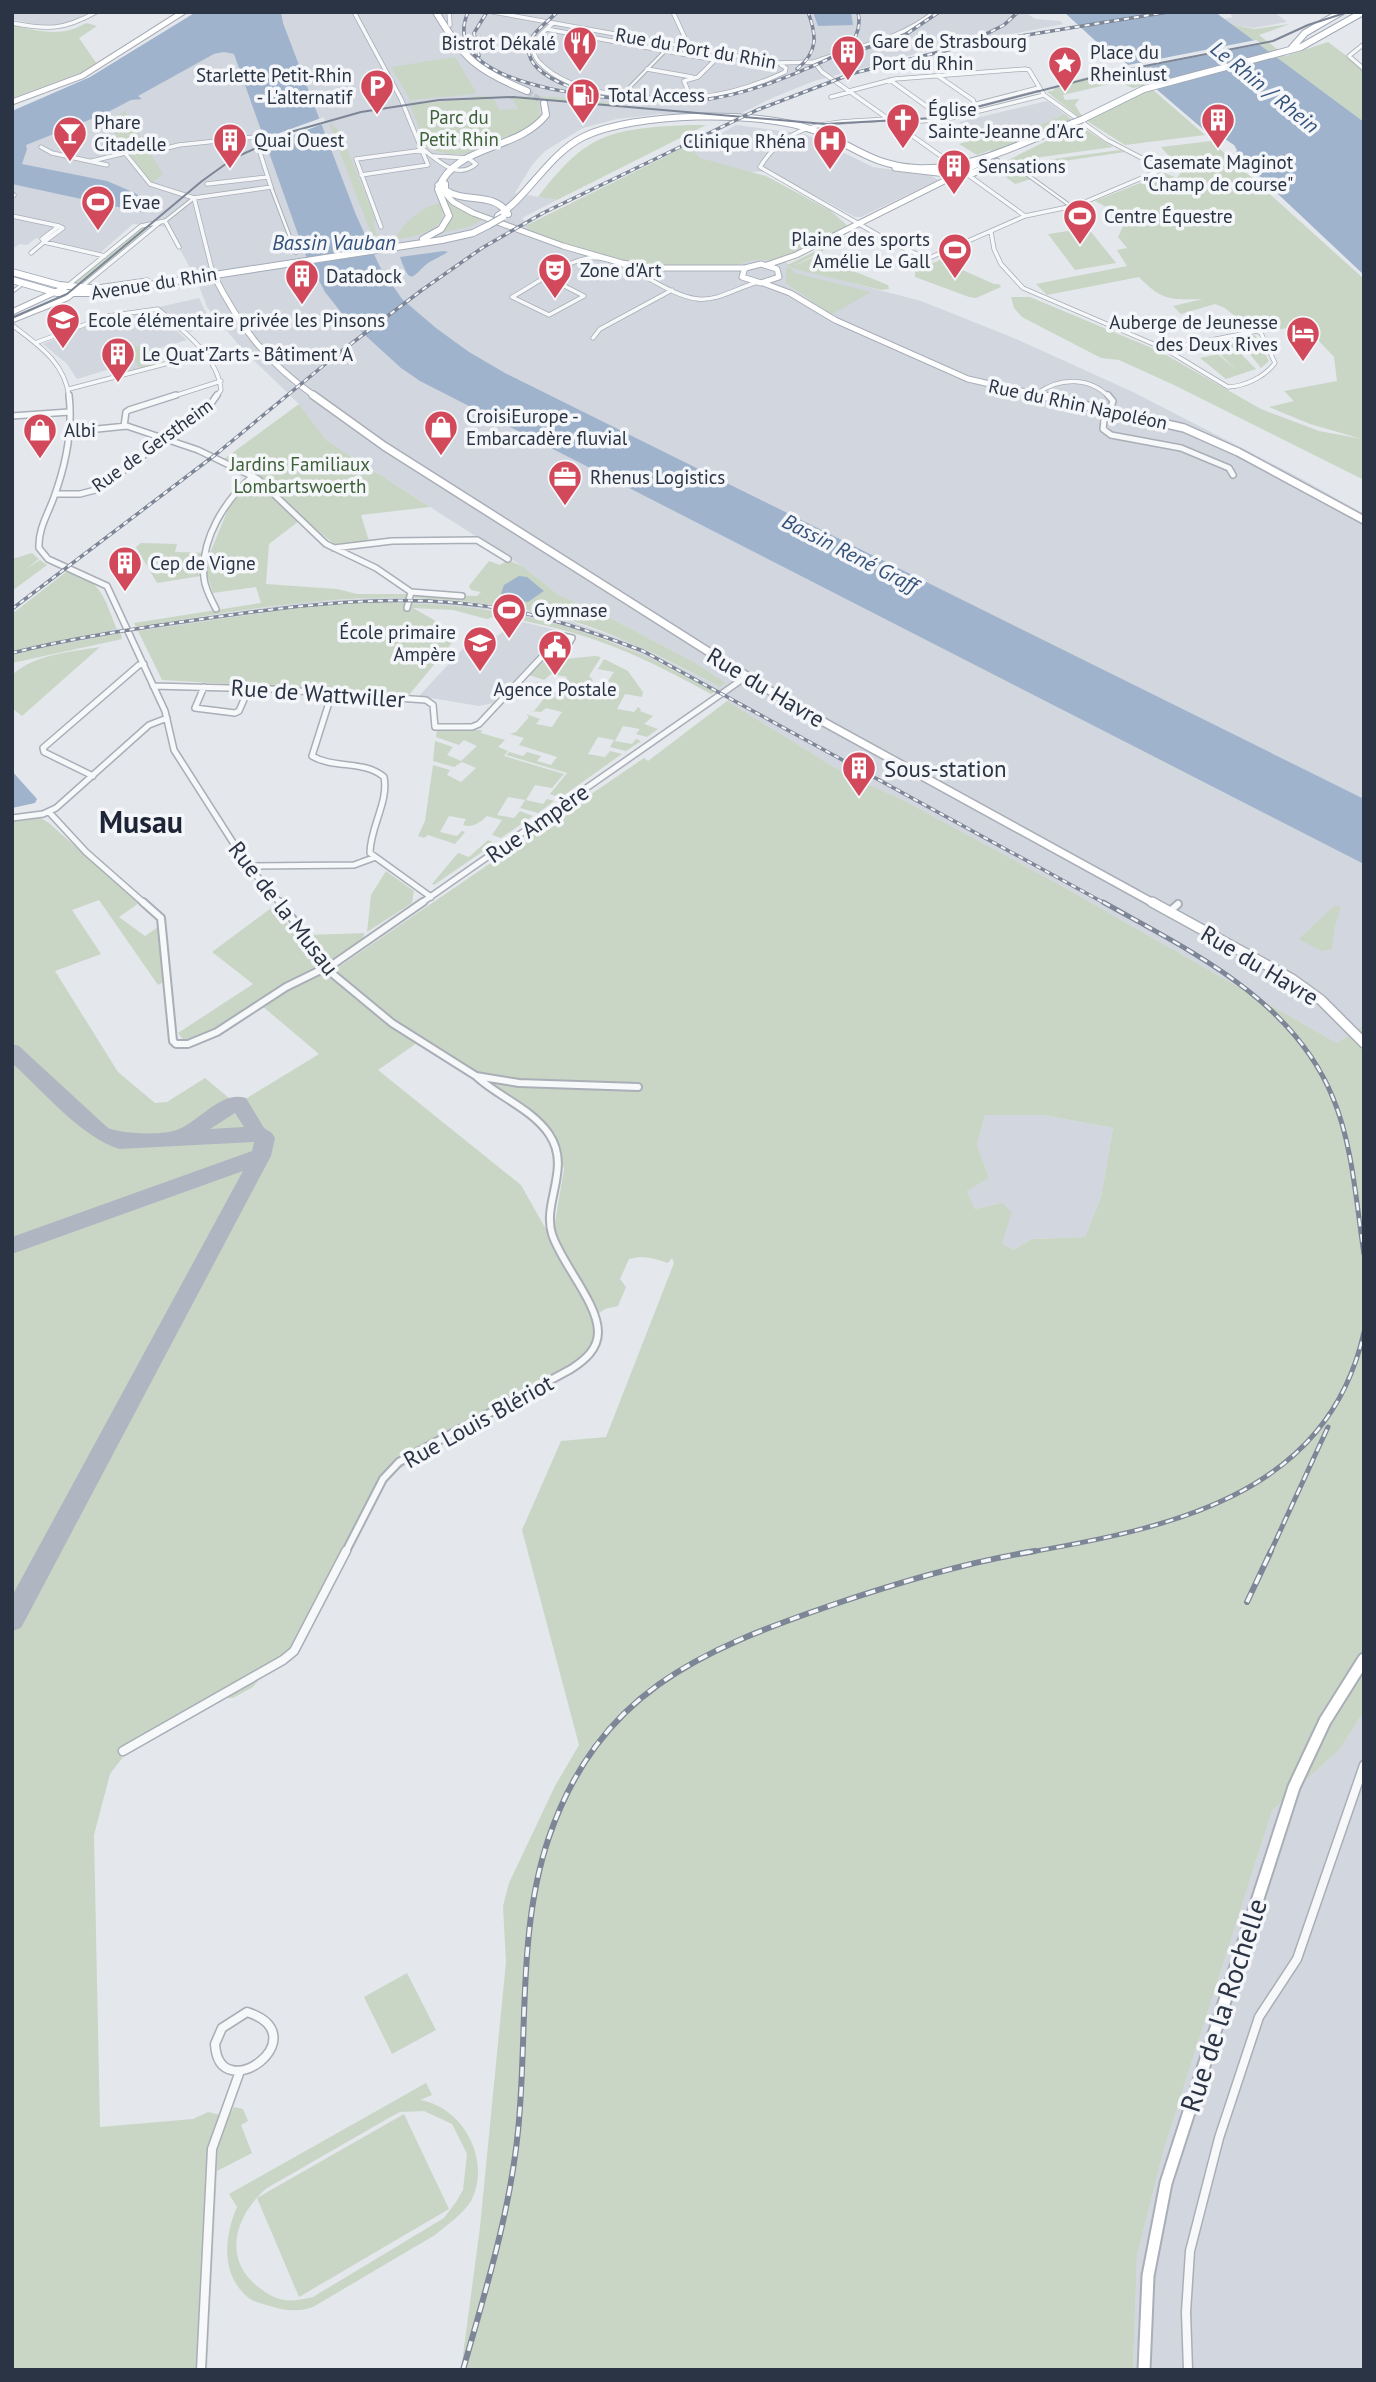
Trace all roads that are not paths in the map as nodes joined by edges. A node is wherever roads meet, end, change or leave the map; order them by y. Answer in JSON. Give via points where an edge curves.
{"nodes":[{"id":1,"x":96,"y":12,"type":"edge"},
{"id":2,"x":183,"y":12,"type":"edge"},
{"id":3,"x":354,"y":12,"type":"edge"},
{"id":4,"x":436,"y":12,"type":"edge"},
{"id":5,"x":442,"y":12,"type":"edge"},
{"id":6,"x":449,"y":12,"type":"edge"},
{"id":7,"x":493,"y":12,"type":"edge"},
{"id":8,"x":673,"y":12,"type":"edge"},
{"id":9,"x":934,"y":12,"type":"edge"},
{"id":10,"x":1341,"y":12,"type":"edge"},
{"id":11,"x":1363,"y":12,"type":"edge"},
{"id":12,"x":501,"y":13,"type":"edge"},
{"id":13,"x":12,"y":23,"type":"edge"},
{"id":14,"x":553,"y":23,"type":"junction"},
{"id":15,"x":450,"y":25,"type":"junction"},
{"id":16,"x":1314,"y":28,"type":"junction"},
{"id":17,"x":544,"y":29,"type":"junction"},
{"id":18,"x":1322,"y":35,"type":"junction"},
{"id":19,"x":1364,"y":44,"type":"edge"},
{"id":20,"x":674,"y":45,"type":"junction"},
{"id":21,"x":459,"y":48,"type":"junction"},
{"id":22,"x":1290,"y":50,"type":"junction"},
{"id":23,"x":665,"y":51,"type":"junction"},
{"id":24,"x":777,"y":63,"type":"junction"},
{"id":25,"x":814,"y":64,"type":"junction"},
{"id":26,"x":944,"y":65,"type":"dead end"},
{"id":27,"x":647,"y":69,"type":"junction"},
{"id":28,"x":1364,"y":69,"type":"edge"},
{"id":29,"x":949,"y":75,"type":"junction"},
{"id":30,"x":938,"y":76,"type":"junction"},
{"id":31,"x":698,"y":78,"type":"junction"},
{"id":32,"x":890,"y":80,"type":"junction"},
{"id":33,"x":1038,"y":88,"type":"junction"},
{"id":34,"x":527,"y":91,"type":"tunnel mouth"},
{"id":35,"x":849,"y":91,"type":"junction"},
{"id":36,"x":623,"y":93,"type":"junction"},
{"id":37,"x":1044,"y":95,"type":"junction"},
{"id":38,"x":831,"y":97,"type":"dead end"},
{"id":39,"x":691,"y":98,"type":"junction"},
{"id":40,"x":12,"y":102,"type":"edge"},
{"id":41,"x":544,"y":103,"type":"dead end"},
{"id":42,"x":975,"y":105,"type":"junction"},
{"id":43,"x":938,"y":114,"type":"junction"},
{"id":44,"x":887,"y":119,"type":"junction"},
{"id":45,"x":943,"y":120,"type":"junction"},
{"id":46,"x":894,"y":123,"type":"junction"},
{"id":47,"x":807,"y":129,"type":"junction"},
{"id":48,"x":1053,"y":132,"type":"junction"},
{"id":49,"x":41,"y":147,"type":"dead end"},
{"id":50,"x":424,"y":150,"type":"junction"},
{"id":51,"x":155,"y":151,"type":"dead end"},
{"id":52,"x":433,"y":156,"type":"junction"},
{"id":53,"x":471,"y":159,"type":"junction"},
{"id":54,"x":988,"y":159,"type":"junction"},
{"id":55,"x":92,"y":162,"type":"junction"},
{"id":56,"x":107,"y":165,"type":"dead end"},
{"id":57,"x":427,"y":166,"type":"junction"},
{"id":58,"x":955,"y":166,"type":"junction"},
{"id":59,"x":1018,"y":168,"type":"dead end"},
{"id":60,"x":454,"y":170,"type":"junction"},
{"id":61,"x":429,"y":172,"type":"dead end"},
{"id":62,"x":965,"y":174,"type":"junction"},
{"id":63,"x":361,"y":175,"type":"junction"},
{"id":64,"x":268,"y":177,"type":"junction"},
{"id":65,"x":208,"y":184,"type":"dead end"},
{"id":66,"x":271,"y":187,"type":"junction"},
{"id":67,"x":446,"y":196,"type":"junction"},
{"id":68,"x":194,"y":198,"type":"junction"},
{"id":69,"x":1072,"y":207,"type":"junction"},
{"id":70,"x":12,"y":216,"type":"edge"},
{"id":71,"x":1024,"y":216,"type":"junction"},
{"id":72,"x":504,"y":217,"type":"junction"},
{"id":73,"x":164,"y":221,"type":"junction"},
{"id":74,"x":487,"y":224,"type":"junction"},
{"id":75,"x":861,"y":225,"type":"junction"},
{"id":76,"x":380,"y":227,"type":"dead end"},
{"id":77,"x":991,"y":232,"type":"junction"},
{"id":78,"x":419,"y":240,"type":"junction"},
{"id":79,"x":44,"y":242,"type":"junction"},
{"id":80,"x":395,"y":245,"type":"junction"},
{"id":81,"x":179,"y":247,"type":"dead end"},
{"id":82,"x":31,"y":253,"type":"dead end"},
{"id":83,"x":104,"y":256,"type":"junction"},
{"id":84,"x":297,"y":258,"type":"junction"},
{"id":85,"x":767,"y":265,"type":"junction"},
{"id":86,"x":745,"y":268,"type":"junction"},
{"id":87,"x":716,"y":269,"type":"junction"},
{"id":88,"x":12,"y":272,"type":"edge"},
{"id":89,"x":213,"y":273,"type":"junction"},
{"id":90,"x":779,"y":275,"type":"junction"},
{"id":91,"x":743,"y":277,"type":"junction"},
{"id":92,"x":549,"y":278,"type":"junction"},
{"id":93,"x":12,"y":280,"type":"edge"},
{"id":94,"x":755,"y":283,"type":"junction"},
{"id":95,"x":763,"y":283,"type":"junction"},
{"id":96,"x":22,"y":285,"type":"junction"},
{"id":97,"x":61,"y":290,"type":"junction"},
{"id":98,"x":672,"y":290,"type":"junction"},
{"id":99,"x":734,"y":290,"type":"junction"},
{"id":100,"x":12,"y":292,"type":"edge"},
{"id":101,"x":74,"y":293,"type":"junction"},
{"id":102,"x":790,"y":293,"type":"junction"},
{"id":103,"x":12,"y":312,"type":"edge"},
{"id":104,"x":12,"y":320,"type":"edge"},
{"id":105,"x":12,"y":325,"type":"edge"},
{"id":106,"x":593,"y":338,"type":"dead end"},
{"id":107,"x":35,"y":343,"type":"junction"},
{"id":108,"x":1165,"y":349,"type":"junction"},
{"id":109,"x":203,"y":354,"type":"junction"},
{"id":110,"x":221,"y":381,"type":"junction"},
{"id":111,"x":69,"y":389,"type":"junction"},
{"id":112,"x":1038,"y":393,"type":"junction"},
{"id":113,"x":210,"y":405,"type":"joint"},
{"id":114,"x":69,"y":412,"type":"junction"},
{"id":115,"x":12,"y":416,"type":"edge"},
{"id":116,"x":124,"y":426,"type":"junction"},
{"id":117,"x":67,"y":432,"type":"junction"},
{"id":118,"x":165,"y":439,"type":"junction"},
{"id":119,"x":1233,"y":475,"type":"dead end"},
{"id":120,"x":253,"y":476,"type":"junction"},
{"id":121,"x":55,"y":494,"type":"junction"},
{"id":122,"x":1364,"y":520,"type":"edge"},
{"id":123,"x":334,"y":548,"type":"junction"},
{"id":124,"x":508,"y":559,"type":"dead end"},
{"id":125,"x":411,"y":592,"type":"junction"},
{"id":126,"x":462,"y":596,"type":"dead end"},
{"id":127,"x":407,"y":608,"type":"dead end"},
{"id":128,"x":216,"y":609,"type":"dead end"},
{"id":129,"x":552,"y":646,"type":"dead end"},
{"id":130,"x":144,"y":664,"type":"junction"},
{"id":131,"x":747,"y":676,"type":"junction"},
{"id":132,"x":153,"y":686,"type":"junction"},
{"id":133,"x":204,"y":687,"type":"junction"},
{"id":134,"x":248,"y":688,"type":"junction"},
{"id":135,"x":332,"y":693,"type":"junction"},
{"id":136,"x":167,"y":718,"type":"junction"},
{"id":137,"x":93,"y":776,"type":"junction"},
{"id":138,"x":49,"y":813,"type":"junction"},
{"id":139,"x":12,"y":818,"type":"edge"},
{"id":140,"x":373,"y":858,"type":"junction"},
{"id":141,"x":248,"y":866,"type":"junction"},
{"id":142,"x":431,"y":897,"type":"junction"},
{"id":143,"x":1178,"y":904,"type":"dead end"},
{"id":144,"x":1169,"y":912,"type":"junction"},
{"id":145,"x":327,"y":968,"type":"junction"},
{"id":146,"x":1364,"y":1043,"type":"edge"},
{"id":147,"x":476,"y":1076,"type":"junction"},
{"id":148,"x":638,"y":1087,"type":"dead end"},
{"id":149,"x":1364,"y":1660,"type":"edge"},
{"id":150,"x":123,"y":1751,"type":"dead end"},
{"id":151,"x":1364,"y":1765,"type":"edge"},
{"id":152,"x":240,"y":2071,"type":"junction"},
{"id":153,"x":201,"y":2370,"type":"edge"},
{"id":154,"x":1144,"y":2370,"type":"edge"},
{"id":155,"x":1188,"y":2370,"type":"edge"}],
"edges":[{"from":1,"to":13,"type":"street","via":[[74,26],[54,30]]},
{"from":2,"to":40,"type":"main road","via":[[82,76]]},
{"from":3,"to":50,"type":"street"},
{"from":4,"to":21,"type":"main road"},
{"from":5,"to":15,"type":"main road"},
{"from":6,"to":15,"type":"street"},
{"from":7,"to":12,"type":"street","name":"Rue du Port du Rhin"},
{"from":8,"to":20,"type":"street","via":[[684,36]]},
{"from":9,"to":25,"type":"street","via":[[887,40]]},
{"from":10,"to":16,"type":"main road"},
{"from":11,"to":18,"type":"main road"},
{"from":12,"to":14,"type":"street","name":"Rue du Port du Rhin"},
{"from":14,"to":17,"type":"street"},
{"from":14,"to":20,"type":"street","name":"Rue du Port du Rhin"},
{"from":15,"to":21,"type":"main road"},
{"from":16,"to":18,"type":"main road","via":[[1314,33]]},
{"from":16,"to":22,"type":"main road"},
{"from":17,"to":23,"type":"street"},
{"from":17,"to":36,"type":"street","via":[[533,50],[541,67],[570,83]]},
{"from":18,"to":22,"type":"main road"},
{"from":19,"to":28,"type":"street","via":[[1349,54]]},
{"from":20,"to":23,"type":"street"},
{"from":20,"to":24,"type":"street","name":"Rue du Port du Rhin"},
{"from":21,"to":34,"type":"main road","via":[[484,73]]},
{"from":22,"to":48,"type":"main road","bridge":true,"via":[[1149,87]]},
{"from":23,"to":27,"type":"street"},
{"from":23,"to":31,"type":"street","via":[[715,60]]},
{"from":24,"to":25,"type":"street","name":"Rue du Port du Rhin"},
{"from":24,"to":39,"type":"street","via":[[785,72],[755,85]]},
{"from":25,"to":35,"type":"street"},
{"from":26,"to":29,"type":"street"},
{"from":27,"to":31,"type":"street"},
{"from":27,"to":36,"type":"street"},
{"from":29,"to":30,"type":"street"},
{"from":29,"to":33,"type":"street","via":[[1029,70]]},
{"from":30,"to":32,"type":"street"},
{"from":30,"to":42,"type":"street"},
{"from":31,"to":39,"type":"street","via":[[684,81]]},
{"from":32,"to":35,"type":"street"},
{"from":32,"to":43,"type":"street"},
{"from":33,"to":37,"type":"street"},
{"from":33,"to":42,"type":"street"},
{"from":35,"to":38,"type":"street"},
{"from":35,"to":44,"type":"street"},
{"from":36,"to":39,"type":"street"},
{"from":37,"to":45,"type":"street"},
{"from":37,"to":69,"type":"street","via":[[1107,140],[1163,169]]},
{"from":41,"to":53,"type":"main road","via":[[547,112],[540,124]]},
{"from":42,"to":43,"type":"street"},
{"from":43,"to":45,"type":"street"},
{"from":44,"to":46,"type":"street"},
{"from":44,"to":47,"type":"street","via":[[822,122]]},
{"from":45,"to":46,"type":"street"},
{"from":46,"to":47,"type":"street"},
{"from":46,"to":58,"type":"street"},
{"from":47,"to":58,"type":"main road","via":[[882,162],[917,168]]},
{"from":47,"to":62,"type":"main road","via":[[862,159],[895,168]]},
{"from":47,"to":72,"type":"main road","via":[[714,120],[610,129],[563,156]]},
{"from":47,"to":75,"type":"street","via":[[779,141],[761,169]]},
{"from":48,"to":54,"type":"main road"},
{"from":48,"to":62,"type":"main road"},
{"from":49,"to":55,"type":"street"},
{"from":50,"to":52,"type":"street"},
{"from":50,"to":57,"type":"street"},
{"from":50,"to":63,"type":"street","via":[[356,159]]},
{"from":51,"to":64,"type":"street","via":[[255,137]]},
{"from":52,"to":53,"type":"street"},
{"from":52,"to":60,"type":"street"},
{"from":53,"to":60,"type":"main road"},
{"from":54,"to":58,"type":"main road"},
{"from":54,"to":62,"type":"main road"},
{"from":55,"to":56,"type":"street"},
{"from":55,"to":68,"type":"street","via":[[125,153],[150,184]]},
{"from":57,"to":61,"type":"street"},
{"from":57,"to":63,"type":"street"},
{"from":58,"to":62,"type":"street"},
{"from":59,"to":69,"type":"street"},
{"from":60,"to":67,"type":"main road","via":[[441,185]]},
{"from":62,"to":71,"type":"street"},
{"from":62,"to":75,"type":"main road"},
{"from":62,"to":75,"type":"main road"},
{"from":63,"to":76,"type":"street"},
{"from":64,"to":65,"type":"street"},
{"from":64,"to":66,"type":"street"},
{"from":66,"to":68,"type":"street"},
{"from":66,"to":84,"type":"street"},
{"from":67,"to":72,"type":"main road","via":[[473,214]]},
{"from":67,"to":72,"type":"main road","via":[[494,200]]},
{"from":67,"to":78,"type":"main road","via":[[446,223]]},
{"from":68,"to":73,"type":"street"},
{"from":68,"to":89,"type":"street"},
{"from":69,"to":71,"type":"street"},
{"from":70,"to":79,"type":"street","via":[[59,226],[42,239]]},
{"from":71,"to":77,"type":"street"},
{"from":72,"to":74,"type":"main road","bridge":true},
{"from":72,"to":87,"type":"main road","via":[[563,246],[638,267]]},
{"from":73,"to":81,"type":"street"},
{"from":73,"to":83,"type":"street","via":[[141,226]]},
{"from":73,"to":101,"type":"street"},
{"from":74,"to":78,"type":"main road"},
{"from":74,"to":80,"type":"main road","via":[[465,235]]},
{"from":75,"to":77,"type":"street","via":[[927,259]]},
{"from":75,"to":85,"type":"main road"},
{"from":75,"to":90,"type":"main road","via":[[784,265]]},
{"from":77,"to":108,"type":"street","via":[[998,259],[1023,288]]},
{"from":78,"to":80,"type":"main road"},
{"from":79,"to":82,"type":"street"},
{"from":79,"to":83,"type":"street"},
{"from":80,"to":84,"type":"main road","name":"Avenue du Rhin"},
{"from":83,"to":97,"type":"street"},
{"from":84,"to":89,"type":"main road","name":"Avenue du Rhin"},
{"from":85,"to":86,"type":"main road"},
{"from":85,"to":90,"type":"main road"},
{"from":86,"to":87,"type":"main road"},
{"from":86,"to":91,"type":"main road"},
{"from":87,"to":91,"type":"main road"},
{"from":88,"to":97,"type":"main road","name":"Avenue du Rhin"},
{"from":89,"to":101,"type":"main road","name":"Avenue du Rhin"},
{"from":89,"to":101,"type":"main road","name":"Avenue du Rhin"},
{"from":89,"to":131,"type":"main road","name":"Rue du Havre","via":[[228,306],[251,338],[306,390],[399,455]]},
{"from":90,"to":95,"type":"main road"},
{"from":90,"to":102,"type":"main road","name":"Rue du Rhin Napoléon"},
{"from":91,"to":94,"type":"main road"},
{"from":91,"to":99,"type":"street"},
{"from":92,"to":92,"type":"street","via":[[536,285],[512,298],[549,315],[584,296]]},
{"from":92,"to":98,"type":"street","via":[[591,258]]},
{"from":93,"to":96,"type":"main road","name":"Avenue du Rhin"},
{"from":94,"to":95,"type":"main road"},
{"from":94,"to":99,"type":"street"},
{"from":95,"to":102,"type":"main road","name":"Rue du Rhin Napoléon"},
{"from":96,"to":97,"type":"main road","name":"Avenue du Rhin"},
{"from":96,"to":100,"type":"street"},
{"from":97,"to":101,"type":"main road","name":"Avenue du Rhin"},
{"from":97,"to":101,"type":"main road","name":"Avenue du Rhin"},
{"from":97,"to":103,"type":"main road"},
{"from":98,"to":99,"type":"street","via":[[703,299]]},
{"from":98,"to":106,"type":"street","via":[[600,329]]},
{"from":101,"to":104,"type":"main road"},
{"from":102,"to":112,"type":"main road","name":"Rue du Rhin Napoléon","via":[[835,320],[955,374]]},
{"from":105,"to":107,"type":"street"},
{"from":107,"to":109,"type":"street","name":"Rue de Gerstheim","via":[[108,316],[158,309]]},
{"from":107,"to":111,"type":"street","via":[[53,359]]},
{"from":108,"to":108,"type":"street","via":[[1228,387],[1237,387],[1274,367],[1275,359],[1255,331]]},
{"from":109,"to":110,"type":"street","name":"Rue de Gerstheim"},
{"from":109,"to":111,"type":"street"},
{"from":110,"to":113,"type":"street","name":"Rue de Gerstheim","via":[[221,390]]},
{"from":110,"to":116,"type":"street","via":[[126,412]]},
{"from":111,"to":114,"type":"street","name":"Rue de la Musau"},
{"from":112,"to":119,"type":"street","bridge":true,"via":[[1054,383],[1077,382],[1109,395],[1113,401],[1103,429],[1111,435],[1181,448],[1229,468]]},
{"from":112,"to":122,"type":"main road","name":"Rue du Rhin Napoléon","via":[[1184,428]]},
{"from":113,"to":118,"type":"street","name":"Rue de Gerstheim"},
{"from":114,"to":115,"type":"street"},
{"from":114,"to":117,"type":"street","name":"Rue de la Musau"},
{"from":116,"to":117,"type":"street"},
{"from":116,"to":118,"type":"street"},
{"from":117,"to":121,"type":"street","name":"Rue de la Musau"},
{"from":118,"to":120,"type":"street"},
{"from":118,"to":121,"type":"street","name":"Rue de Gerstheim","via":[[99,489]]},
{"from":120,"to":123,"type":"street"},
{"from":120,"to":128,"type":"street","via":[[228,503],[210,538],[204,579]]},
{"from":121,"to":130,"type":"street","name":"Rue de la Musau","via":[[38,542],[42,554],[107,586]]},
{"from":123,"to":124,"type":"street","via":[[469,539]]},
{"from":123,"to":125,"type":"street"},
{"from":125,"to":126,"type":"street"},
{"from":125,"to":127,"type":"street"},
{"from":129,"to":135,"type":"street","name":"Rue de Wattwiller","via":[[475,727],[435,727],[433,705],[426,700]]},
{"from":130,"to":132,"type":"street","name":"Rue de la Musau"},
{"from":130,"to":137,"type":"street","via":[[43,748]]},
{"from":131,"to":142,"type":"street","name":"Rue Ampère"},
{"from":131,"to":144,"type":"main road","name":"Rue du Havre"},
{"from":132,"to":133,"type":"street","name":"Rue de Wattwiller"},
{"from":132,"to":136,"type":"street","name":"Rue de la Musau"},
{"from":133,"to":134,"type":"street","name":"Rue de Wattwiller"},
{"from":133,"to":134,"type":"street","via":[[195,708],[235,713]]},
{"from":134,"to":135,"type":"street","name":"Rue de Wattwiller"},
{"from":135,"to":140,"type":"street","via":[[313,756],[323,764],[371,768],[387,779],[369,849]]},
{"from":136,"to":137,"type":"street","via":[[149,725]]},
{"from":136,"to":141,"type":"street","name":"Rue de la Musau","via":[[174,750]]},
{"from":137,"to":138,"type":"street"},
{"from":138,"to":139,"type":"street"},
{"from":138,"to":145,"type":"street","name":"Rue Ampère","via":[[161,919],[173,1041],[180,1045],[209,1035]]},
{"from":140,"to":141,"type":"street","via":[[357,865]]},
{"from":140,"to":142,"type":"street"},
{"from":141,"to":145,"type":"street","name":"Rue de la Musau"},
{"from":142,"to":145,"type":"street","name":"Rue Ampère"},
{"from":143,"to":144,"type":"street"},
{"from":144,"to":146,"type":"main road","name":"Rue du Havre","via":[[1303,986]]},
{"from":145,"to":147,"type":"street","name":"Rue de la Musau","via":[[392,1023]]},
{"from":147,"to":148,"type":"street","name":"Rue de la Musau","via":[[519,1083]]},
{"from":147,"to":150,"type":"street","name":"Rue Louis Blériot","via":[[521,1107],[553,1140],[558,1175],[552,1234],[597,1321],[596,1344],[586,1360],[571,1370],[399,1462],[383,1479],[294,1651]]},
{"from":149,"to":154,"type":"main road","name":"Rue de la Rochelle","via":[[1308,1749],[1158,2212],[1146,2278]]},
{"from":151,"to":155,"type":"street","via":[[1297,1959],[1259,2017],[1219,2138],[1189,2251]]},
{"from":152,"to":152,"type":"street","via":[[255,2067],[268,2056],[273,2041],[271,2027],[256,2013],[227,2021],[215,2043],[217,2057],[228,2068]]},
{"from":152,"to":153,"type":"street","via":[[212,2149]]}]}
